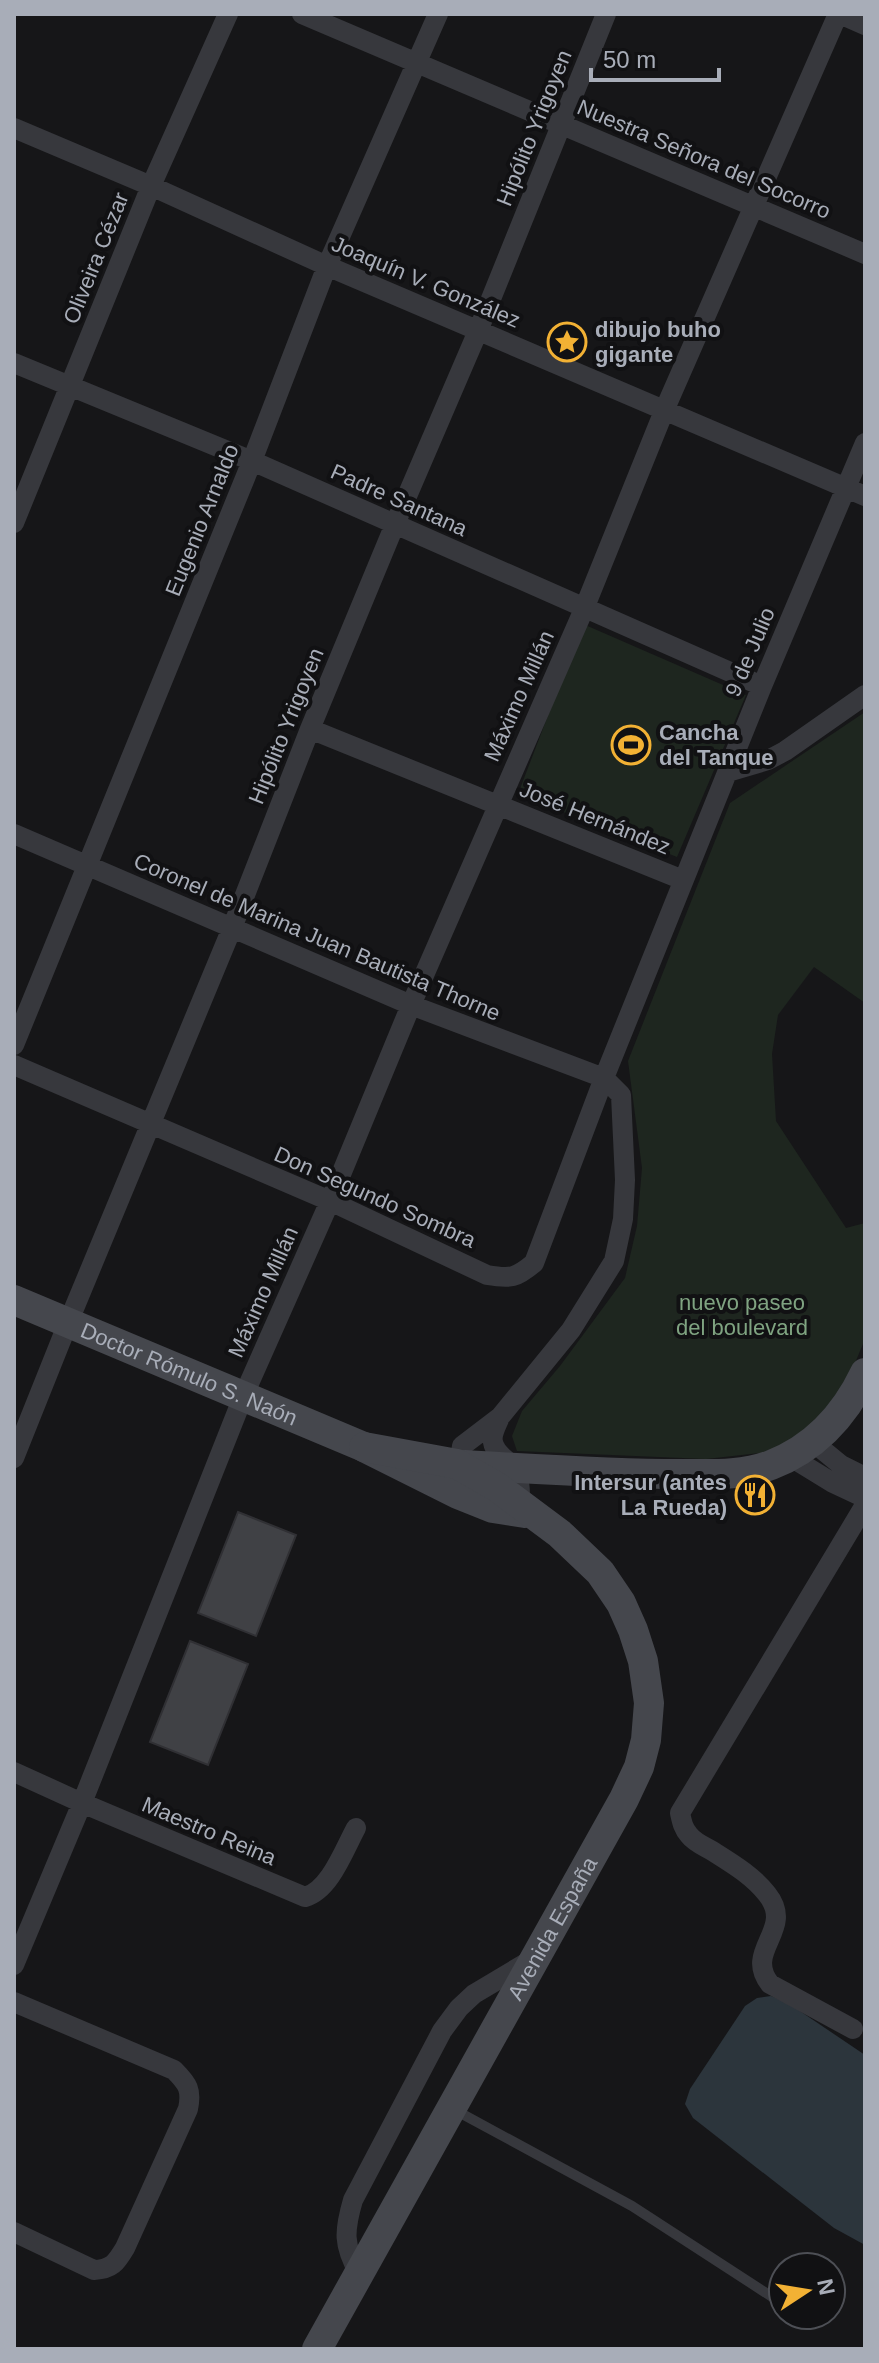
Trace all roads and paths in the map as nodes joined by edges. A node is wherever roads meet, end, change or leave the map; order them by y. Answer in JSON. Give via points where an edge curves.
{"nodes":[{"id":1,"x":228,"y":14,"type":"edge"},
{"id":2,"x":302,"y":14,"type":"edge"},
{"id":3,"x":438,"y":14,"type":"edge"},
{"id":4,"x":606,"y":14,"type":"edge"},
{"id":5,"x":839,"y":14,"type":"edge"},
{"id":6,"x":865,"y":25,"type":"edge"},
{"id":7,"x":417,"y":63,"type":"junction"},
{"id":8,"x":561,"y":124,"type":"junction"},
{"id":9,"x":14,"y":128,"type":"edge"},
{"id":10,"x":151,"y":186,"type":"junction"},
{"id":11,"x":754,"y":207,"type":"junction"},
{"id":12,"x":865,"y":254,"type":"edge"},
{"id":13,"x":327,"y":266,"type":"junction"},
{"id":14,"x":478,"y":331,"type":"junction"},
{"id":15,"x":14,"y":363,"type":"edge"},
{"id":16,"x":69,"y":386,"type":"junction"},
{"id":17,"x":664,"y":411,"type":"junction"},
{"id":18,"x":865,"y":443,"type":"edge"},
{"id":19,"x":252,"y":461,"type":"junction"},
{"id":20,"x":845,"y":488,"type":"junction"},
{"id":21,"x":865,"y":496,"type":"edge"},
{"id":22,"x":14,"y":523,"type":"edge"},
{"id":23,"x":395,"y":524,"type":"junction"},
{"id":24,"x":584,"y":609,"type":"junction"},
{"id":25,"x":762,"y":686,"type":"junction"},
{"id":26,"x":865,"y":695,"type":"edge"},
{"id":27,"x":310,"y":729,"type":"junction"},
{"id":28,"x":728,"y":772,"type":"junction"},
{"id":29,"x":498,"y":805,"type":"junction"},
{"id":30,"x":14,"y":834,"type":"edge"},
{"id":31,"x":88,"y":866,"type":"junction"},
{"id":32,"x":683,"y":880,"type":"junction"},
{"id":33,"x":232,"y":928,"type":"junction"},
{"id":34,"x":411,"y":1005,"type":"junction"},
{"id":35,"x":14,"y":1045,"type":"edge"},
{"id":36,"x":14,"y":1065,"type":"edge"},
{"id":37,"x":604,"y":1078,"type":"junction"},
{"id":38,"x":150,"y":1124,"type":"junction"},
{"id":39,"x":330,"y":1201,"type":"junction"},
{"id":40,"x":14,"y":1300,"type":"edge"},
{"id":41,"x":68,"y":1323,"type":"junction"},
{"id":42,"x":865,"y":1373,"type":"edge"},
{"id":43,"x":243,"y":1397,"type":"junction"},
{"id":44,"x":500,"y":1417,"type":"junction"},
{"id":45,"x":801,"y":1449,"type":"junction"},
{"id":46,"x":14,"y":1458,"type":"edge"},
{"id":47,"x":865,"y":1477,"type":"edge"},
{"id":48,"x":458,"y":1479,"type":"junction"},
{"id":49,"x":865,"y":1498,"type":"edge"},
{"id":50,"x":522,"y":1500,"type":"junction"},
{"id":51,"x":865,"y":1505,"type":"edge"},
{"id":52,"x":14,"y":1772,"type":"edge"},
{"id":53,"x":82,"y":1803,"type":"junction"},
{"id":54,"x":356,"y":1828,"type":"dead end"},
{"id":55,"x":535,"y":1958,"type":"junction"},
{"id":56,"x":14,"y":1965,"type":"edge"},
{"id":57,"x":14,"y":2002,"type":"edge"},
{"id":58,"x":853,"y":2029,"type":"dead end"},
{"id":59,"x":451,"y":2108,"type":"junction"},
{"id":60,"x":14,"y":2232,"type":"edge"},
{"id":61,"x":359,"y":2273,"type":"junction"},
{"id":62,"x":767,"y":2294,"type":"edge"},
{"id":63,"x":317,"y":2349,"type":"edge"}],
"edges":[{"from":1,"to":10,"type":"street","name":"Oliveira Cézar"},
{"from":2,"to":7,"type":"street","name":"Nuestra Señora del Socorro"},
{"from":3,"to":7,"type":"street","name":"Eugenio Arnaldo"},
{"from":4,"to":8,"type":"street","name":"Hipólito Yrigoyen"},
{"from":5,"to":6,"type":"street"},
{"from":5,"to":11,"type":"street","name":"Máximo Millán"},
{"from":7,"to":8,"type":"street","name":"Nuestra Señora del Socorro"},
{"from":7,"to":13,"type":"street","name":"Eugenio Arnaldo"},
{"from":8,"to":11,"type":"street","name":"Nuestra Señora del Socorro"},
{"from":8,"to":14,"type":"street","name":"Hipólito Yrigoyen"},
{"from":9,"to":10,"type":"street","name":"Joaquín V. González"},
{"from":10,"to":13,"type":"street","name":"Joaquín V. González"},
{"from":10,"to":16,"type":"street","name":"Oliveira Cézar"},
{"from":11,"to":12,"type":"street","name":"Nuestra Señora del Socorro"},
{"from":11,"to":17,"type":"street","name":"Máximo Millán"},
{"from":13,"to":14,"type":"street","name":"Joaquín V. González"},
{"from":13,"to":19,"type":"street","name":"Eugenio Arnaldo"},
{"from":14,"to":17,"type":"street","name":"Joaquín V. González"},
{"from":14,"to":23,"type":"street","name":"Hipólito Yrigoyen"},
{"from":15,"to":16,"type":"street","name":"Padre Santana"},
{"from":16,"to":19,"type":"street","name":"Padre Santana"},
{"from":16,"to":22,"type":"street","name":"Oliveira Cézar"},
{"from":17,"to":20,"type":"street","name":"Joaquín V. González"},
{"from":17,"to":24,"type":"street","name":"Máximo Millán"},
{"from":18,"to":20,"type":"street","name":"9 de Julio"},
{"from":19,"to":23,"type":"street","name":"Padre Santana"},
{"from":19,"to":31,"type":"street","name":"Eugenio Arnaldo"},
{"from":20,"to":21,"type":"street","name":"Joaquín V. González"},
{"from":20,"to":25,"type":"street","name":"9 de Julio"},
{"from":23,"to":24,"type":"street","name":"Padre Santana"},
{"from":23,"to":27,"type":"street","name":"Hipólito Yrigoyen"},
{"from":24,"to":25,"type":"street","name":"Padre Santana"},
{"from":24,"to":29,"type":"street","name":"Máximo Millán"},
{"from":25,"to":28,"type":"street","name":"9 de Julio"},
{"from":26,"to":28,"type":"street","via":[[785,751]]},
{"from":27,"to":29,"type":"street","name":"José Hernández"},
{"from":27,"to":33,"type":"street","name":"Hipólito Yrigoyen"},
{"from":28,"to":32,"type":"street","name":"9 de Julio"},
{"from":29,"to":32,"type":"street","name":"José Hernández"},
{"from":29,"to":34,"type":"street","name":"Máximo Millán"},
{"from":30,"to":31,"type":"street","name":"Coronel de Marina Juan Bautista Thorne"},
{"from":31,"to":33,"type":"street","name":"Coronel de Marina Juan Bautista Thorne"},
{"from":31,"to":35,"type":"street","name":"Eugenio Arnaldo"},
{"from":32,"to":37,"type":"street","name":"Don Segundo Sombra"},
{"from":33,"to":34,"type":"street","name":"Coronel de Marina Juan Bautista Thorne"},
{"from":33,"to":38,"type":"street","name":"Hipólito Yrigoyen"},
{"from":34,"to":37,"type":"street","name":"Coronel de Marina Juan Bautista Thorne"},
{"from":34,"to":39,"type":"street","name":"Máximo Millán"},
{"from":36,"to":38,"type":"street","name":"Don Segundo Sombra"},
{"from":37,"to":39,"type":"street","name":"Don Segundo Sombra","via":[[534,1263],[519,1276],[487,1275]]},
{"from":37,"to":44,"type":"street","via":[[621,1095],[622,1109],[623,1219],[614,1261],[571,1330]]},
{"from":38,"to":39,"type":"street","name":"Don Segundo Sombra"},
{"from":38,"to":41,"type":"street","name":"Hipólito Yrigoyen"},
{"from":39,"to":43,"type":"street","name":"Máximo Millán"},
{"from":40,"to":41,"type":"main road","name":"Doctor Rómulo S. Naón"},
{"from":41,"to":43,"type":"main road","name":"Doctor Rómulo S. Naón"},
{"from":41,"to":46,"type":"street","name":"Hipólito Yrigoyen"},
{"from":42,"to":45,"type":"main road","via":[[844,1411]]},
{"from":43,"to":48,"type":"main road","name":"Doctor Rómulo S. Naón"},
{"from":43,"to":53,"type":"street","name":"Máximo Millán"},
{"from":44,"to":48,"type":"street","via":[[462,1446]]},
{"from":44,"to":50,"type":"street","via":[[493,1443]]},
{"from":45,"to":47,"type":"street"},
{"from":45,"to":49,"type":"street","via":[[833,1483]]},
{"from":45,"to":50,"type":"main road","via":[[753,1470],[629,1474]]},
{"from":48,"to":50,"type":"main road","name":"Doctor Rómulo S. Naón","via":[[497,1487]]},
{"from":50,"to":55,"type":"main road","name":"Avenida España","via":[[600,1572],[621,1603],[643,1661],[649,1703],[639,1767]]},
{"from":51,"to":58,"type":"street","via":[[680,1813],[690,1838],[740,1868],[775,1905],[760,1965],[770,1984]]},
{"from":52,"to":53,"type":"street","name":"Maestro Reina"},
{"from":53,"to":54,"type":"street","name":"Maestro Reina","via":[[305,1897],[325,1885]]},
{"from":53,"to":56,"type":"street","name":"Máximo Millán"},
{"from":55,"to":59,"type":"main road","name":"Avenida España"},
{"from":55,"to":61,"type":"street","via":[[474,1994],[442,2031],[353,2200],[346,2239]]},
{"from":57,"to":60,"type":"street","via":[[174,2070],[190,2096],[117,2261],[94,2270]]},
{"from":59,"to":61,"type":"main road","name":"Avenida España"},
{"from":59,"to":62,"type":"lane","via":[[632,2206]]},
{"from":61,"to":63,"type":"main road","name":"Avenida España"}]}
